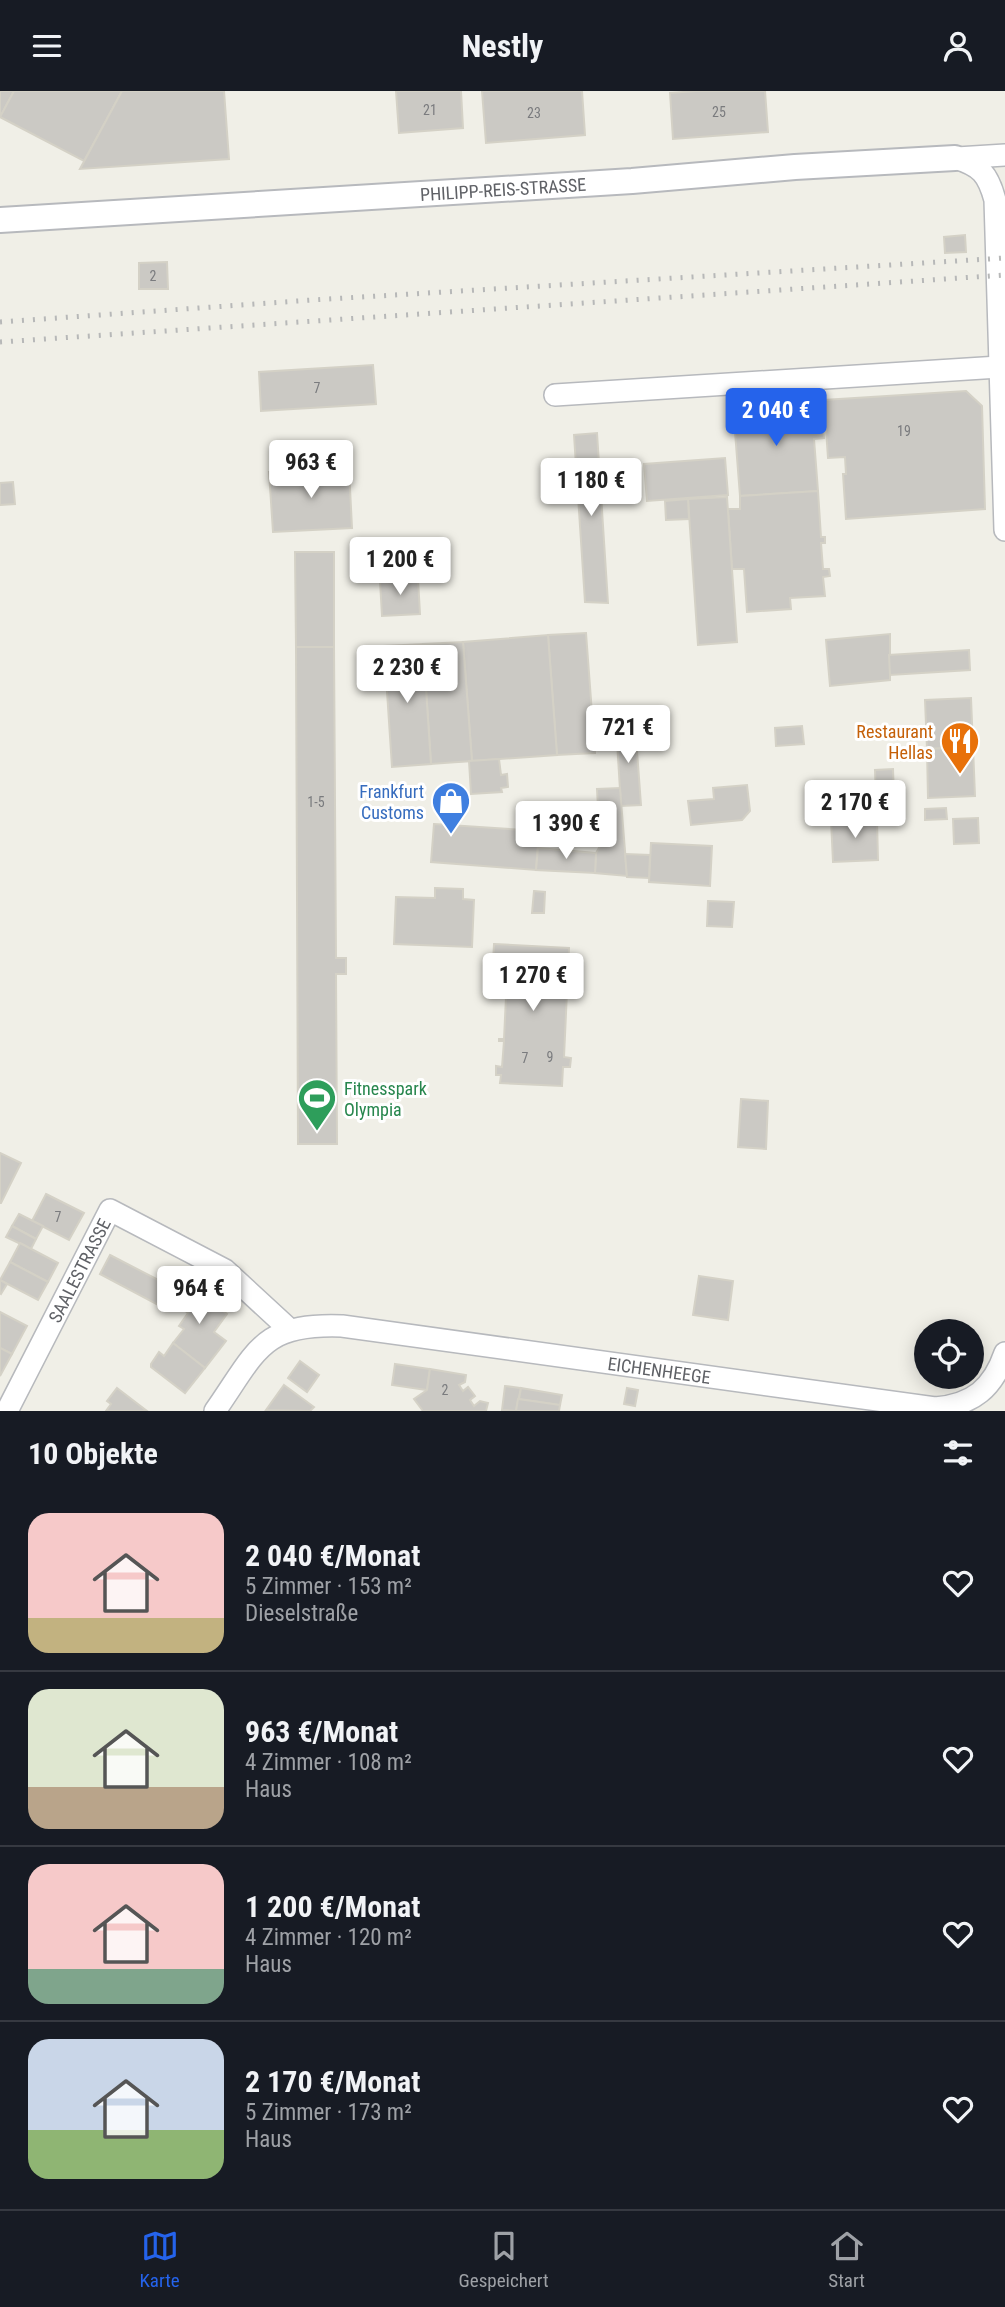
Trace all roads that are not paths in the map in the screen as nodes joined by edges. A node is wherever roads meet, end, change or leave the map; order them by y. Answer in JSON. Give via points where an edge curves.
{"nodes":[{"id":1,"x":1005,"y":155,"type":"edge"},
{"id":2,"x":955,"y":158,"type":"junction"},
{"id":3,"x":0,"y":220,"type":"edge"},
{"id":4,"x":999,"y":367,"type":"junction"},
{"id":5,"x":555,"y":395,"type":"dead end"},
{"id":6,"x":1005,"y":530,"type":"edge"},
{"id":7,"x":289,"y":1329,"type":"junction"},
{"id":8,"x":1005,"y":1353,"type":"edge"},
{"id":9,"x":982,"y":1404,"type":"edge"},
{"id":10,"x":7,"y":1411,"type":"edge"},
{"id":11,"x":215,"y":1411,"type":"edge"}],
"edges":[{"from":1,"to":2,"type":"street","name":"PHILIPP-REIS-STRASSE"},
{"from":2,"to":3,"type":"street","name":"PHILIPP-REIS-STRASSE"},
{"from":2,"to":4,"type":"street","via":[[983,172],[995,200]]},
{"from":4,"to":5,"type":"street"},
{"from":4,"to":6,"type":"street"},
{"from":7,"to":9,"type":"street","name":"EICHENHEEGE","via":[[342,1326],[911,1406]]},
{"from":7,"to":10,"type":"street","name":"SAALESTRASSE","via":[[225,1270],[110,1210]]},
{"from":7,"to":11,"type":"street","via":[[261,1345]]},
{"from":8,"to":9,"type":"street","name":"EICHENHEEGE"}]}
